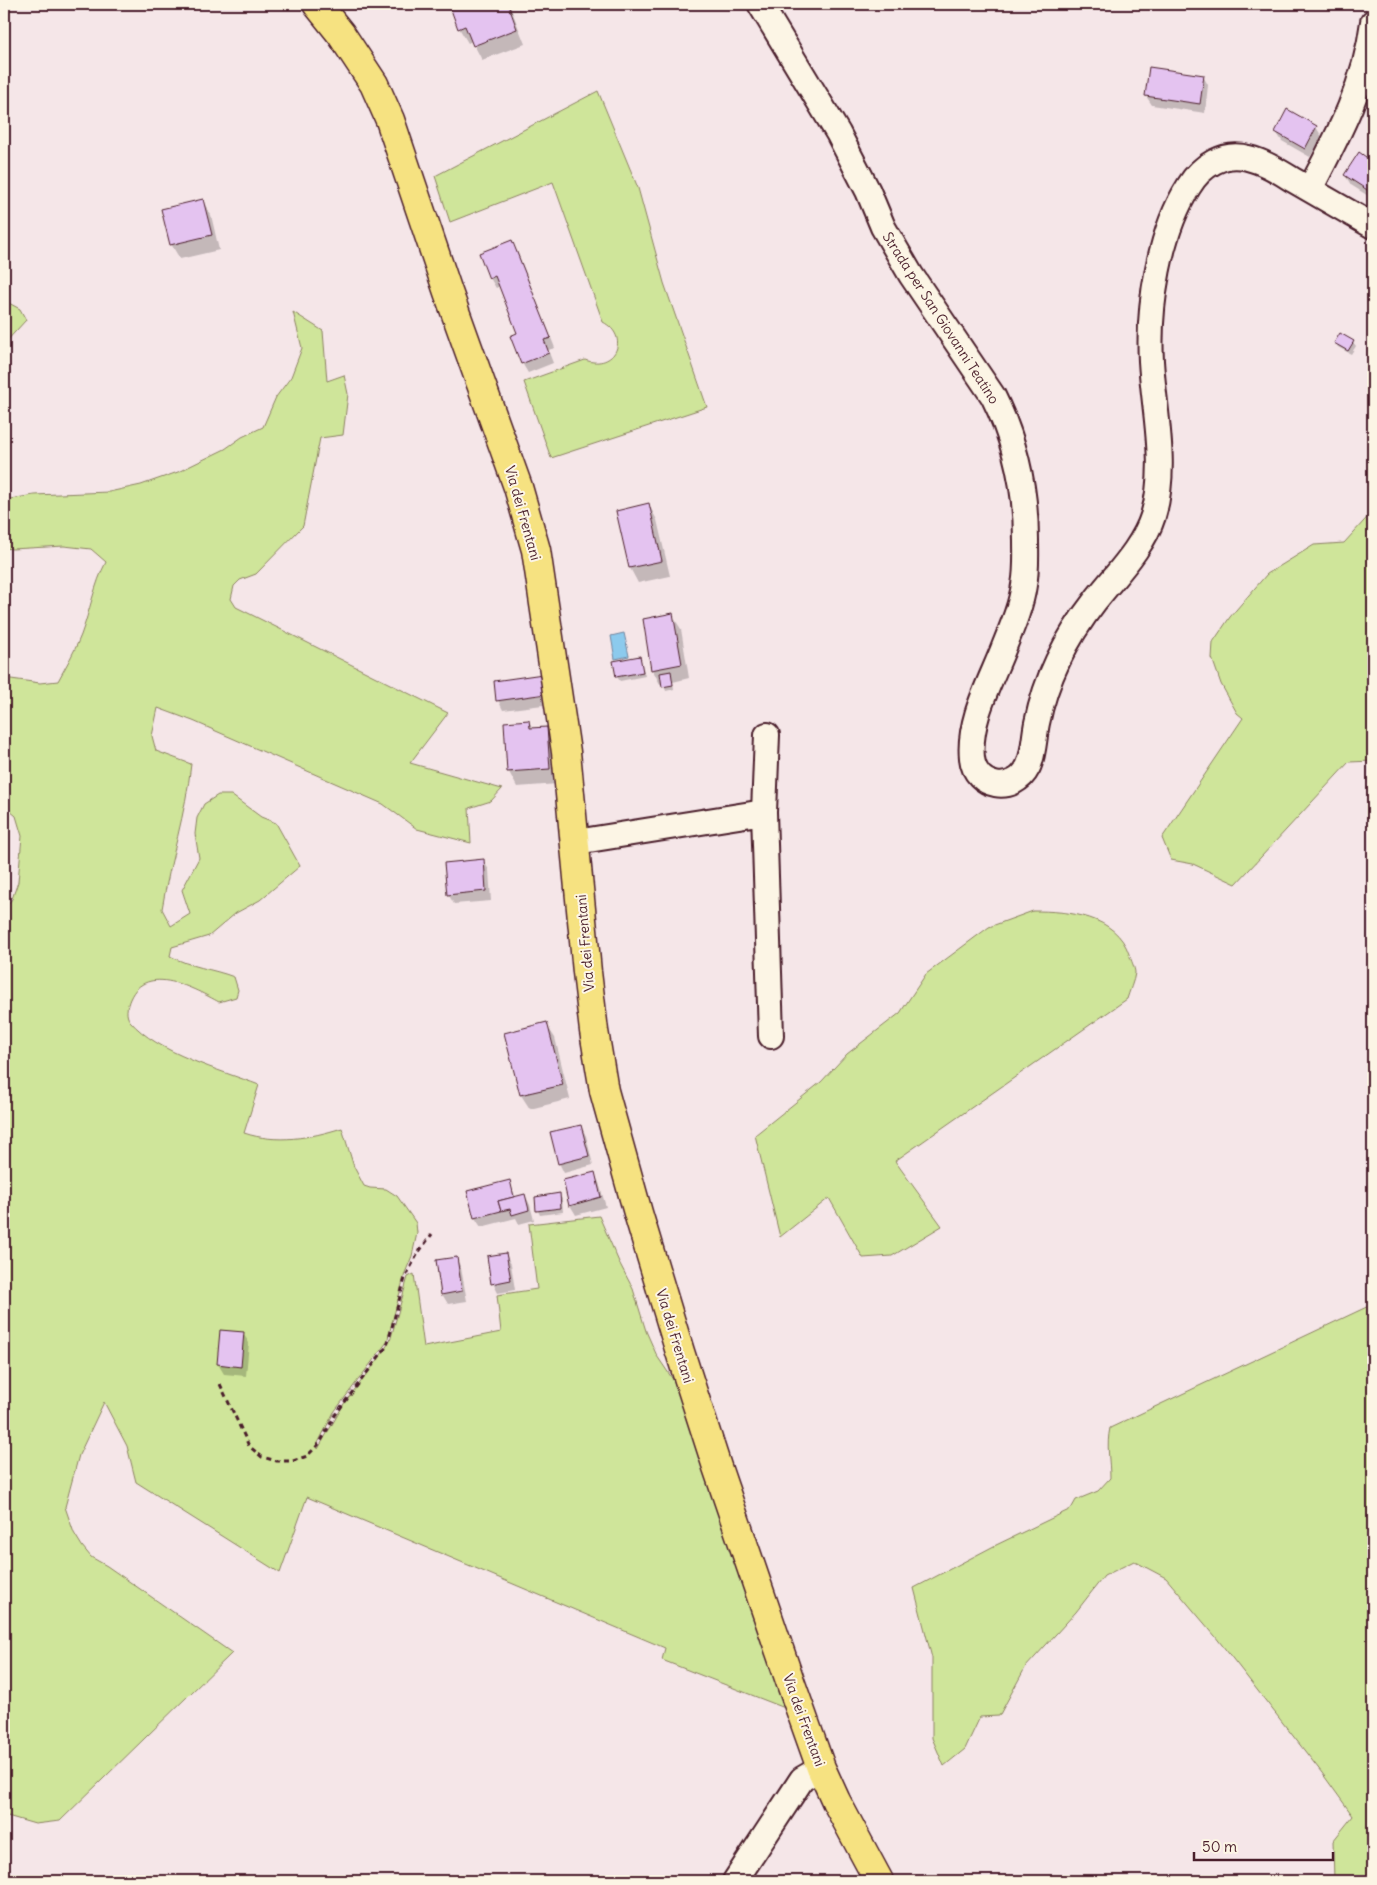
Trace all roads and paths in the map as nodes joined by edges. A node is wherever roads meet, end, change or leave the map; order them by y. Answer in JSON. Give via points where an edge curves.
{"nodes":[{"id":1,"x":317,"y":4,"type":"edge"},
{"id":2,"x":760,"y":4,"type":"edge"},
{"id":3,"x":1373,"y":22,"type":"edge"},
{"id":4,"x":1310,"y":189,"type":"junction"},
{"id":5,"x":1373,"y":226,"type":"edge"},
{"id":6,"x":767,"y":735,"type":"dead end"},
{"id":7,"x":764,"y":812,"type":"junction"},
{"id":8,"x":576,"y":842,"type":"junction"},
{"id":9,"x":771,"y":1036,"type":"dead end"},
{"id":10,"x":432,"y":1234,"type":"dead end"},
{"id":11,"x":220,"y":1384,"type":"dead end"},
{"id":12,"x":821,"y":1768,"type":"junction"},
{"id":13,"x":736,"y":1881,"type":"edge"},
{"id":14,"x":879,"y":1881,"type":"edge"}],
"edges":[{"from":1,"to":8,"type":"main road","name":"Via dei Frentani","via":[[374,84],[390,120],[518,487],[536,550]]},
{"from":2,"to":4,"type":"street","name":"Strada per San Giovanni Teatino","via":[[838,133],[883,227],[911,275],[993,396],[1016,456],[1025,517],[1026,570],[1024,588],[984,697],[972,740],[974,767],[988,782],[1002,786],[1014,782],[1028,768],[1041,705],[1063,650],[1140,542],[1152,519],[1160,467],[1151,359],[1155,294],[1165,241],[1185,191],[1212,162],[1236,156],[1268,165]]},
{"from":3,"to":4,"type":"street","via":[[1359,87]]},
{"from":4,"to":5,"type":"street","name":"Strada per San Giovanni Teatino"},
{"from":6,"to":7,"type":"street"},
{"from":7,"to":8,"type":"street"},
{"from":7,"to":9,"type":"street"},
{"from":8,"to":12,"type":"main road","name":"Via dei Frentani","via":[[594,1031],[615,1134],[711,1449]]},
{"from":10,"to":11,"type":"path","via":[[406,1278],[387,1346],[335,1414],[320,1443],[307,1456],[293,1461],[262,1457],[249,1446]]},
{"from":12,"to":13,"type":"street","via":[[802,1779]]},
{"from":12,"to":14,"type":"main road","name":"Via dei Frentani","via":[[854,1838]]}]}
